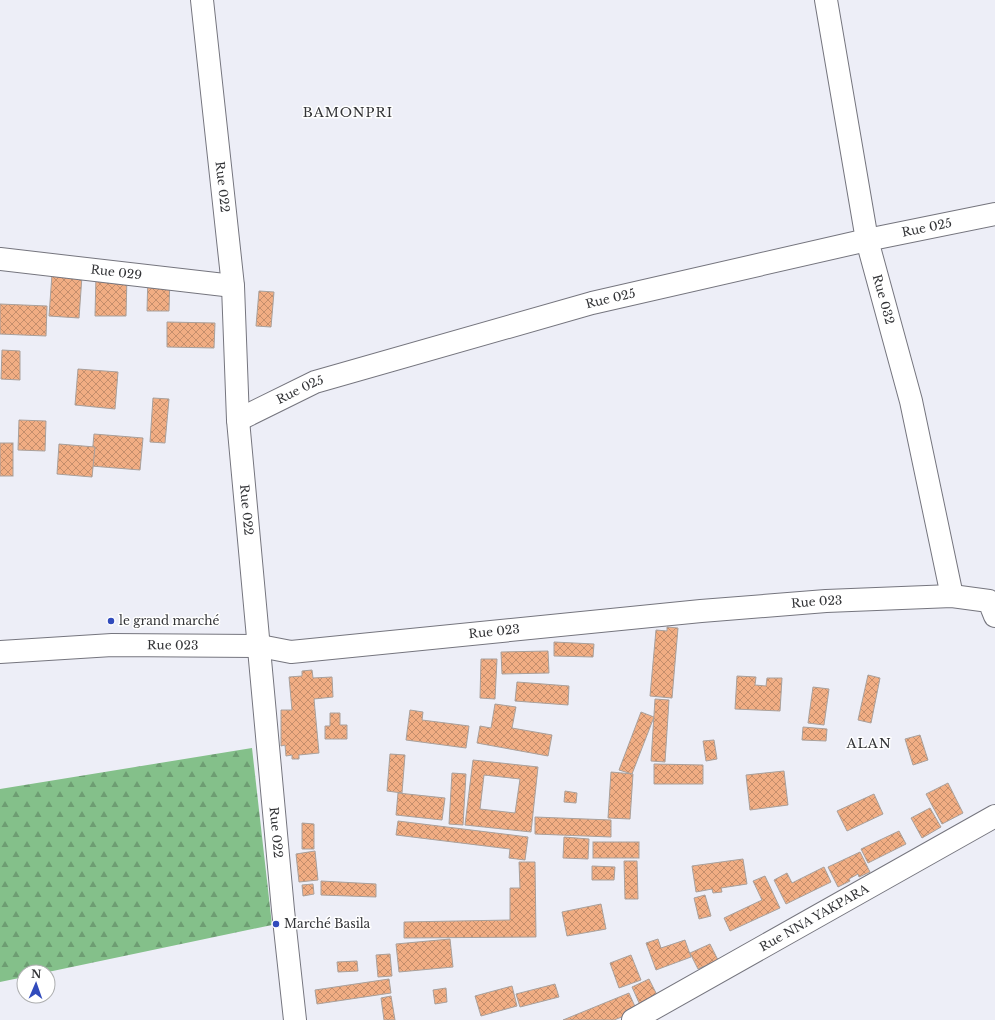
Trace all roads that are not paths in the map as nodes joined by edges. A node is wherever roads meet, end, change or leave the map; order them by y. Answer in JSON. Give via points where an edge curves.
{"nodes":[{"id":1,"x":202,"y":0,"type":"edge"},
{"id":2,"x":826,"y":0,"type":"edge"},
{"id":3,"x":995,"y":214,"type":"edge"},
{"id":4,"x":867,"y":240,"type":"junction"},
{"id":5,"x":0,"y":259,"type":"edge"},
{"id":6,"x":233,"y":286,"type":"junction"},
{"id":7,"x":238,"y":420,"type":"junction"},
{"id":8,"x":952,"y":596,"type":"junction"},
{"id":9,"x":992,"y":608,"type":"edge"},
{"id":10,"x":260,"y":646,"type":"junction"},
{"id":11,"x":0,"y":652,"type":"edge"},
{"id":12,"x":995,"y":816,"type":"edge"},
{"id":13,"x":295,"y":1020,"type":"edge"},
{"id":14,"x":634,"y":1020,"type":"edge"}],
"edges":[{"from":1,"to":6,"type":"street","name":"Rue 022"},
{"from":2,"to":4,"type":"street","name":"Rue 032"},
{"from":3,"to":4,"type":"street","name":"Rue 025"},
{"from":4,"to":7,"type":"street","name":"Rue 025","via":[[576,307],[315,382]]},
{"from":4,"to":8,"type":"street","name":"Rue 032","via":[[911,401]]},
{"from":5,"to":6,"type":"street","name":"Rue 029"},
{"from":6,"to":7,"type":"street","name":"Rue 022"},
{"from":7,"to":10,"type":"street","name":"Rue 022"},
{"from":8,"to":9,"type":"street","name":"Rue 023"},
{"from":8,"to":10,"type":"street","name":"Rue 023","via":[[826,601],[701,611],[291,652]]},
{"from":10,"to":11,"type":"street","name":"Rue 023","via":[[112,645]]},
{"from":10,"to":13,"type":"street","name":"Rue 022"},
{"from":12,"to":14,"type":"street","name":"Rue NNA YAKPARA"}]}
